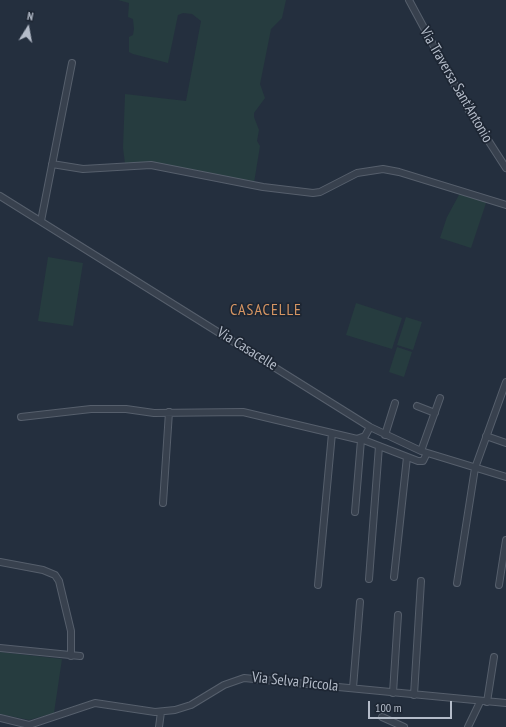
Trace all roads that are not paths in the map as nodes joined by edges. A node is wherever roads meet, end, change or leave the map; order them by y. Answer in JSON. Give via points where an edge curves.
{"nodes":[{"id":1,"x":409,"y":0,"type":"edge"},
{"id":2,"x":72,"y":63,"type":"dead end"},
{"id":3,"x":52,"y":164,"type":"junction"},
{"id":4,"x":506,"y":168,"type":"edge"},
{"id":5,"x":0,"y":196,"type":"edge"},
{"id":6,"x":506,"y":205,"type":"edge"},
{"id":7,"x":41,"y":221,"type":"junction"},
{"id":8,"x":506,"y":382,"type":"edge"},
{"id":9,"x":440,"y":398,"type":"dead end"},
{"id":10,"x":395,"y":403,"type":"dead end"},
{"id":11,"x":417,"y":406,"type":"dead end"},
{"id":12,"x":169,"y":412,"type":"junction"},
{"id":13,"x":435,"y":413,"type":"junction"},
{"id":14,"x":21,"y":417,"type":"dead end"},
{"id":15,"x":370,"y":427,"type":"junction"},
{"id":16,"x":332,"y":433,"type":"junction"},
{"id":17,"x":385,"y":435,"type":"junction"},
{"id":18,"x":486,"y":436,"type":"junction"},
{"id":19,"x":361,"y":439,"type":"junction"},
{"id":20,"x":506,"y":443,"type":"edge"},
{"id":21,"x":379,"y":446,"type":"junction"},
{"id":22,"x":424,"y":452,"type":"junction"},
{"id":23,"x":407,"y":457,"type":"junction"},
{"id":24,"x":475,"y":468,"type":"junction"},
{"id":25,"x":506,"y":477,"type":"edge"},
{"id":26,"x":162,"y":503,"type":"dead end"},
{"id":27,"x":355,"y":512,"type":"dead end"},
{"id":28,"x":506,"y":540,"type":"edge"},
{"id":29,"x":0,"y":562,"type":"edge"},
{"id":30,"x":394,"y":578,"type":"dead end"},
{"id":31,"x":369,"y":580,"type":"dead end"},
{"id":32,"x":421,"y":581,"type":"dead end"},
{"id":33,"x":457,"y":583,"type":"dead end"},
{"id":34,"x":318,"y":585,"type":"dead end"},
{"id":35,"x":499,"y":585,"type":"dead end"},
{"id":36,"x":360,"y":602,"type":"dead end"},
{"id":37,"x":398,"y":615,"type":"dead end"},
{"id":38,"x":0,"y":648,"type":"edge"},
{"id":39,"x":71,"y":656,"type":"junction"},
{"id":40,"x":80,"y":656,"type":"dead end"},
{"id":41,"x":494,"y":657,"type":"dead end"},
{"id":42,"x":353,"y":688,"type":"junction"},
{"id":43,"x":393,"y":693,"type":"junction"},
{"id":44,"x":414,"y":695,"type":"junction"},
{"id":45,"x":480,"y":702,"type":"junction"},
{"id":46,"x":487,"y":702,"type":"junction"},
{"id":47,"x":506,"y":703,"type":"edge"},
{"id":48,"x":161,"y":712,"type":"junction"},
{"id":49,"x":382,"y":717,"type":"dead end"},
{"id":50,"x":0,"y":718,"type":"edge"},
{"id":51,"x":29,"y":726,"type":"edge"},
{"id":52,"x":159,"y":727,"type":"edge"},
{"id":53,"x":404,"y":727,"type":"edge"},
{"id":54,"x":468,"y":727,"type":"edge"}],
"edges":[{"from":1,"to":4,"type":"street","name":"Via Traversa Sant'Antonio","via":[[462,100]]},
{"from":2,"to":3,"type":"street"},
{"from":3,"to":6,"type":"street","via":[[83,169],[151,165],[263,187],[313,193],[357,173],[384,169]]},
{"from":3,"to":7,"type":"street"},
{"from":5,"to":7,"type":"street","name":"Via Casacelle"},
{"from":7,"to":15,"type":"street","name":"Via Casacelle"},
{"from":8,"to":18,"type":"street"},
{"from":9,"to":13,"type":"street"},
{"from":10,"to":17,"type":"street"},
{"from":11,"to":13,"type":"street"},
{"from":12,"to":14,"type":"street","via":[[91,409]]},
{"from":12,"to":16,"type":"street","via":[[243,412]]},
{"from":12,"to":26,"type":"street"},
{"from":13,"to":22,"type":"street"},
{"from":15,"to":17,"type":"street","name":"Via Casacelle"},
{"from":15,"to":19,"type":"street"},
{"from":16,"to":19,"type":"street"},
{"from":16,"to":34,"type":"street"},
{"from":17,"to":22,"type":"street","name":"Via Casacelle"},
{"from":18,"to":20,"type":"street"},
{"from":18,"to":24,"type":"street"},
{"from":19,"to":21,"type":"street"},
{"from":19,"to":27,"type":"street"},
{"from":21,"to":23,"type":"street"},
{"from":21,"to":31,"type":"street"},
{"from":22,"to":23,"type":"street","via":[[422,461]]},
{"from":22,"to":24,"type":"street","name":"Via Casacelle"},
{"from":23,"to":30,"type":"street"},
{"from":24,"to":25,"type":"street","name":"Via Casacelle"},
{"from":24,"to":33,"type":"street"},
{"from":28,"to":35,"type":"street"},
{"from":29,"to":39,"type":"street","via":[[43,570],[55,575],[59,581],[71,632]]},
{"from":32,"to":44,"type":"street"},
{"from":36,"to":42,"type":"street"},
{"from":37,"to":43,"type":"street"},
{"from":38,"to":39,"type":"street"},
{"from":39,"to":40,"type":"street"},
{"from":41,"to":46,"type":"street"},
{"from":42,"to":43,"type":"street","name":"Via Selva Piccola"},
{"from":42,"to":48,"type":"street","name":"Via Selva Piccola","via":[[244,678],[224,685],[186,707]]},
{"from":43,"to":44,"type":"street","name":"Via Selva Piccola"},
{"from":44,"to":45,"type":"street","name":"Via Selva Piccola"},
{"from":45,"to":46,"type":"street","name":"Via Selva Piccola"},
{"from":45,"to":54,"type":"street"},
{"from":46,"to":47,"type":"street","name":"Via Selva Piccola"},
{"from":48,"to":51,"type":"street","name":"Via Selva Piccola","via":[[95,703]]},
{"from":48,"to":52,"type":"street"},
{"from":49,"to":53,"type":"street"},
{"from":50,"to":51,"type":"street","name":"Via Selva Piccola"}]}
